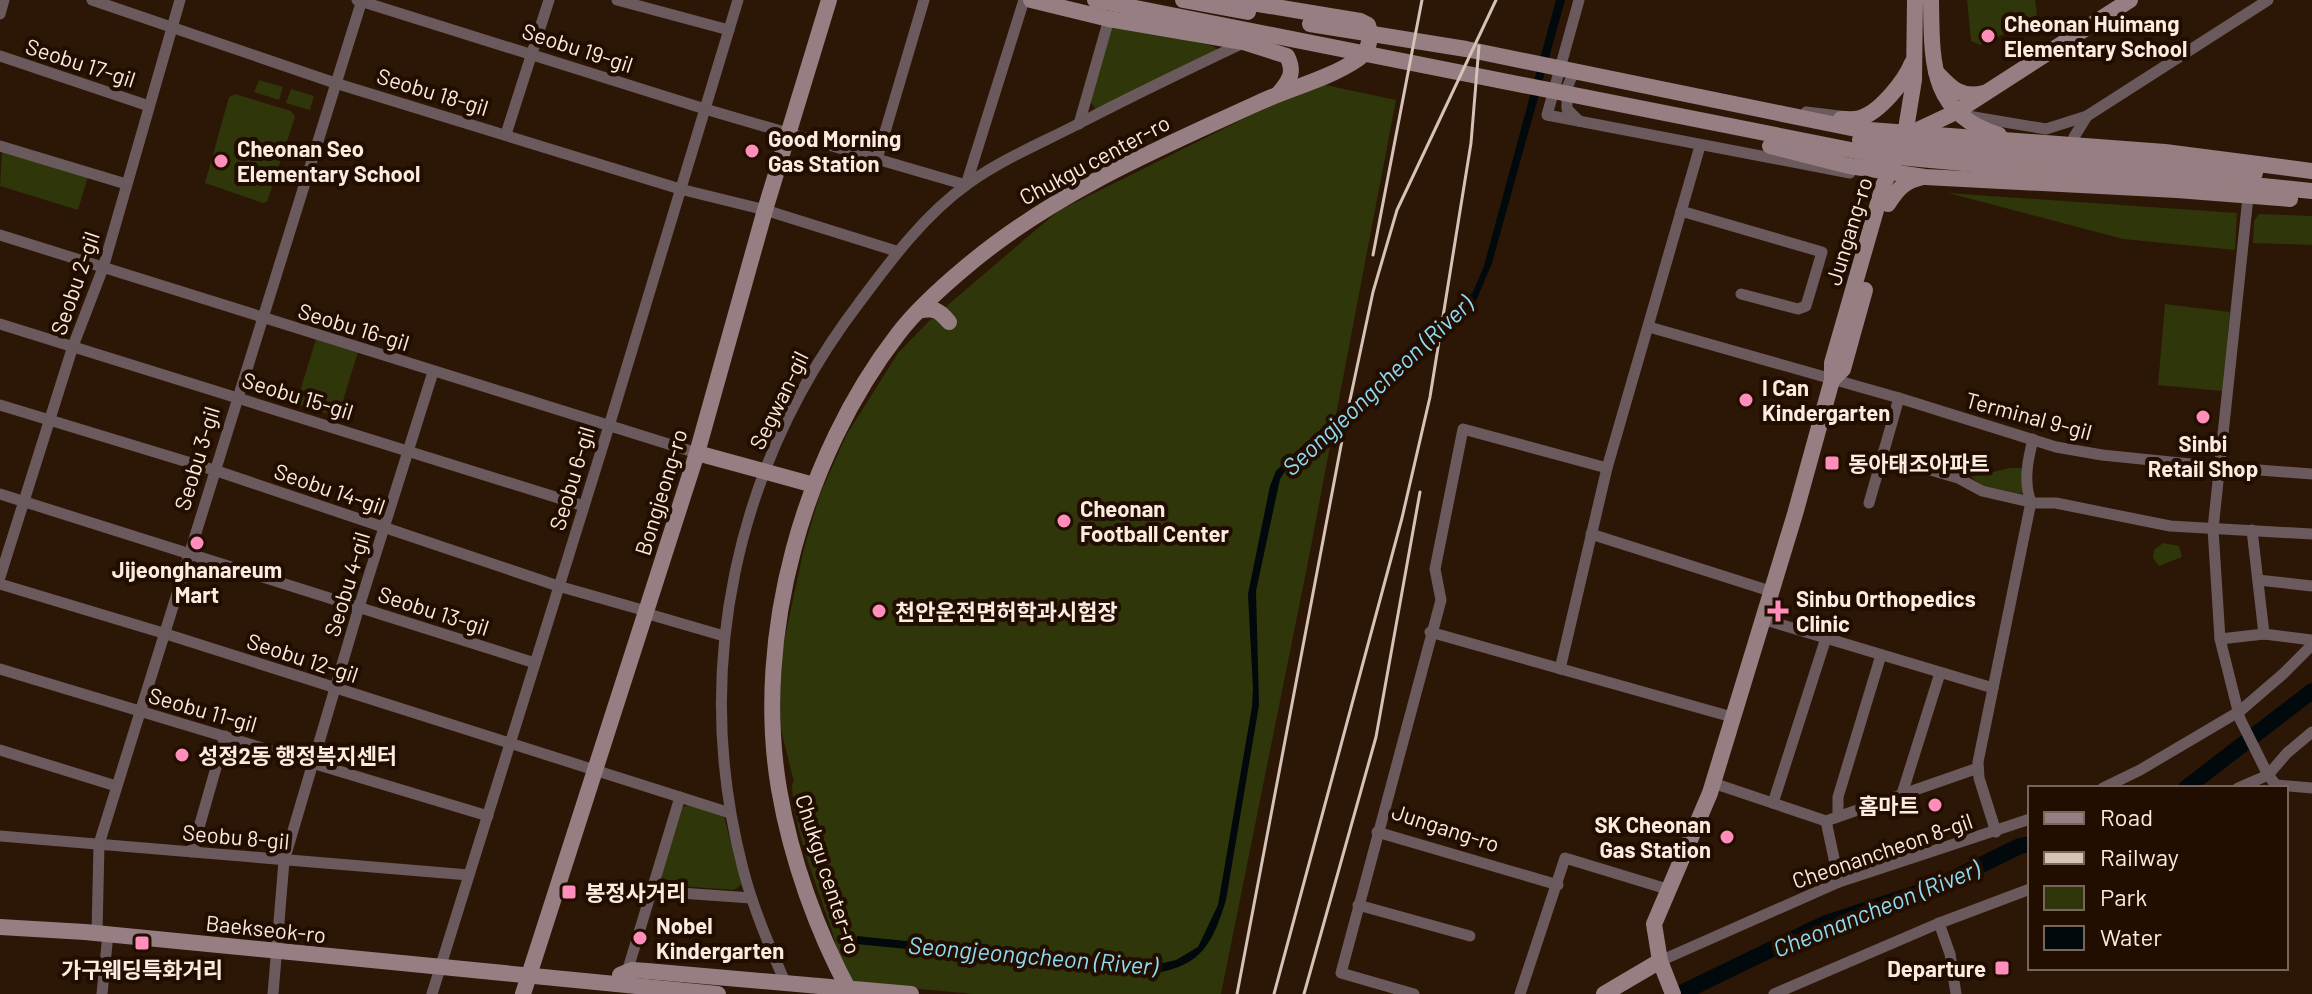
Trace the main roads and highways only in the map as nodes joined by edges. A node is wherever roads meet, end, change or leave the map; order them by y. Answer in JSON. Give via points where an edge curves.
{"nodes":[{"id":1,"x":829,"y":0,"type":"edge"},
{"id":2,"x":1031,"y":0,"type":"edge"},
{"id":3,"x":1095,"y":0,"type":"edge"},
{"id":4,"x":1183,"y":0,"type":"edge"},
{"id":5,"x":1234,"y":0,"type":"edge"},
{"id":6,"x":1915,"y":0,"type":"edge"},
{"id":7,"x":1931,"y":0,"type":"edge"},
{"id":8,"x":2130,"y":0,"type":"edge"},
{"id":9,"x":1230,"y":27,"type":"junction"},
{"id":10,"x":1354,"y":32,"type":"junction"},
{"id":11,"x":1931,"y":39,"type":"junction"},
{"id":12,"x":1915,"y":55,"type":"junction"},
{"id":13,"x":1935,"y":72,"type":"junction"},
{"id":14,"x":1985,"y":93,"type":"junction"},
{"id":15,"x":1278,"y":94,"type":"junction"},
{"id":16,"x":1956,"y":112,"type":"junction"},
{"id":17,"x":1807,"y":120,"type":"junction"},
{"id":18,"x":1907,"y":135,"type":"junction"},
{"id":19,"x":2059,"y":144,"type":"junction"},
{"id":20,"x":1891,"y":170,"type":"junction"},
{"id":21,"x":1855,"y":171,"type":"junction"},
{"id":22,"x":2312,"y":171,"type":"edge"},
{"id":23,"x":1925,"y":177,"type":"junction"},
{"id":24,"x":2312,"y":178,"type":"edge"},
{"id":25,"x":2243,"y":184,"type":"junction"},
{"id":26,"x":2312,"y":191,"type":"edge"},
{"id":27,"x":2312,"y":199,"type":"edge"},
{"id":28,"x":1888,"y":204,"type":"junction"},
{"id":29,"x":1873,"y":219,"type":"junction"},
{"id":30,"x":918,"y":311,"type":"junction"},
{"id":31,"x":949,"y":322,"type":"dead end"},
{"id":32,"x":1832,"y":380,"type":"junction"},
{"id":33,"x":697,"y":453,"type":"junction"},
{"id":34,"x":814,"y":485,"type":"junction"},
{"id":35,"x":0,"y":927,"type":"edge"},
{"id":36,"x":1662,"y":967,"type":"junction"},
{"id":37,"x":528,"y":975,"type":"junction"},
{"id":38,"x":621,"y":977,"type":"junction"},
{"id":39,"x":849,"y":991,"type":"edge"},
{"id":40,"x":523,"y":994,"type":"edge"},
{"id":41,"x":635,"y":994,"type":"edge"},
{"id":42,"x":718,"y":994,"type":"edge"},
{"id":43,"x":813,"y":994,"type":"edge"},
{"id":44,"x":911,"y":994,"type":"edge"},
{"id":45,"x":1604,"y":994,"type":"edge"},
{"id":46,"x":1673,"y":994,"type":"edge"}],
"edges":[{"from":1,"to":33,"type":"main road","name":"Bongjeong-ro"},
{"from":2,"to":15,"type":"main road","via":[[1243,42],[1287,56],[1290,81]]},
{"from":3,"to":9,"type":"main road"},
{"from":4,"to":10,"type":"main road"},
{"from":5,"to":15,"type":"main road","name":"Chukgu center-ro","via":[[1368,25],[1369,45],[1362,57]]},
{"from":6,"to":12,"type":"main road"},
{"from":7,"to":11,"type":"main road"},
{"from":8,"to":14,"type":"main road"},
{"from":9,"to":21,"type":"main road","via":[[1410,71],[1783,148]]},
{"from":9,"to":25,"type":"main road","via":[[1876,155]]},
{"from":10,"to":17,"type":"main road","via":[[1466,49]]},
{"from":10,"to":25,"type":"main road","via":[[1448,56],[1895,146],[2137,161]]},
{"from":11,"to":13,"type":"main road"},
{"from":11,"to":18,"type":"main road"},
{"from":12,"to":17,"type":"main road","via":[[1898,87],[1861,118]]},
{"from":12,"to":18,"type":"main road"},
{"from":13,"to":14,"type":"main road","via":[[1960,94]]},
{"from":13,"to":16,"type":"main road","via":[[1944,98]]},
{"from":14,"to":16,"type":"main road"},
{"from":15,"to":30,"type":"main road","name":"Chukgu center-ro","via":[[1067,194],[1021,223]]},
{"from":16,"to":18,"type":"main road"},
{"from":16,"to":19,"type":"main road","via":[[1982,130]]},
{"from":17,"to":18,"type":"main road"},
{"from":18,"to":19,"type":"main road"},
{"from":18,"to":20,"type":"main road"},
{"from":19,"to":22,"type":"main road"},
{"from":20,"to":21,"type":"main road"},
{"from":20,"to":23,"type":"main road"},
{"from":20,"to":28,"type":"main road","name":"Jungang-ro"},
{"from":20,"to":29,"type":"main road","name":"Jungang-ro"},
{"from":21,"to":29,"type":"main road","via":[[1876,196]]},
{"from":23,"to":25,"type":"main road","via":[[2177,190]]},
{"from":23,"to":28,"type":"main road","via":[[1900,186]]},
{"from":24,"to":25,"type":"main road"},
{"from":25,"to":26,"type":"main road"},
{"from":25,"to":27,"type":"main road"},
{"from":28,"to":32,"type":"main road","name":"Jungang-ro","via":[[1843,369]]},
{"from":29,"to":32,"type":"main road","name":"Jungang-ro","via":[[1832,363]]},
{"from":30,"to":31,"type":"main road","via":[[940,311]]},
{"from":30,"to":34,"type":"main road","name":"Chukgu center-ro","via":[[862,389]]},
{"from":32,"to":36,"type":"main road","name":"Jungang-ro","via":[[1713,783],[1654,924]]},
{"from":33,"to":34,"type":"main road"},
{"from":33,"to":37,"type":"main road","name":"Bongjeong-ro"},
{"from":34,"to":39,"type":"main road","name":"Chukgu center-ro","via":[[785,581],[773,671],[775,761],[786,826],[823,940]]},
{"from":35,"to":37,"type":"main road","name":"Baekseok-ro"},
{"from":36,"to":45,"type":"main road"},
{"from":36,"to":46,"type":"main road","name":"Jungang-ro"},
{"from":37,"to":38,"type":"main road","name":"Baekseok-ro"},
{"from":37,"to":40,"type":"main road","name":"Bongjeong-ro"},
{"from":38,"to":39,"type":"main road","via":[[785,982]]},
{"from":38,"to":41,"type":"main road"},
{"from":38,"to":42,"type":"main road","name":"Baekseok-ro"},
{"from":38,"to":43,"type":"main road","name":"Baekseok-ro"},
{"from":39,"to":44,"type":"main road"}]}
